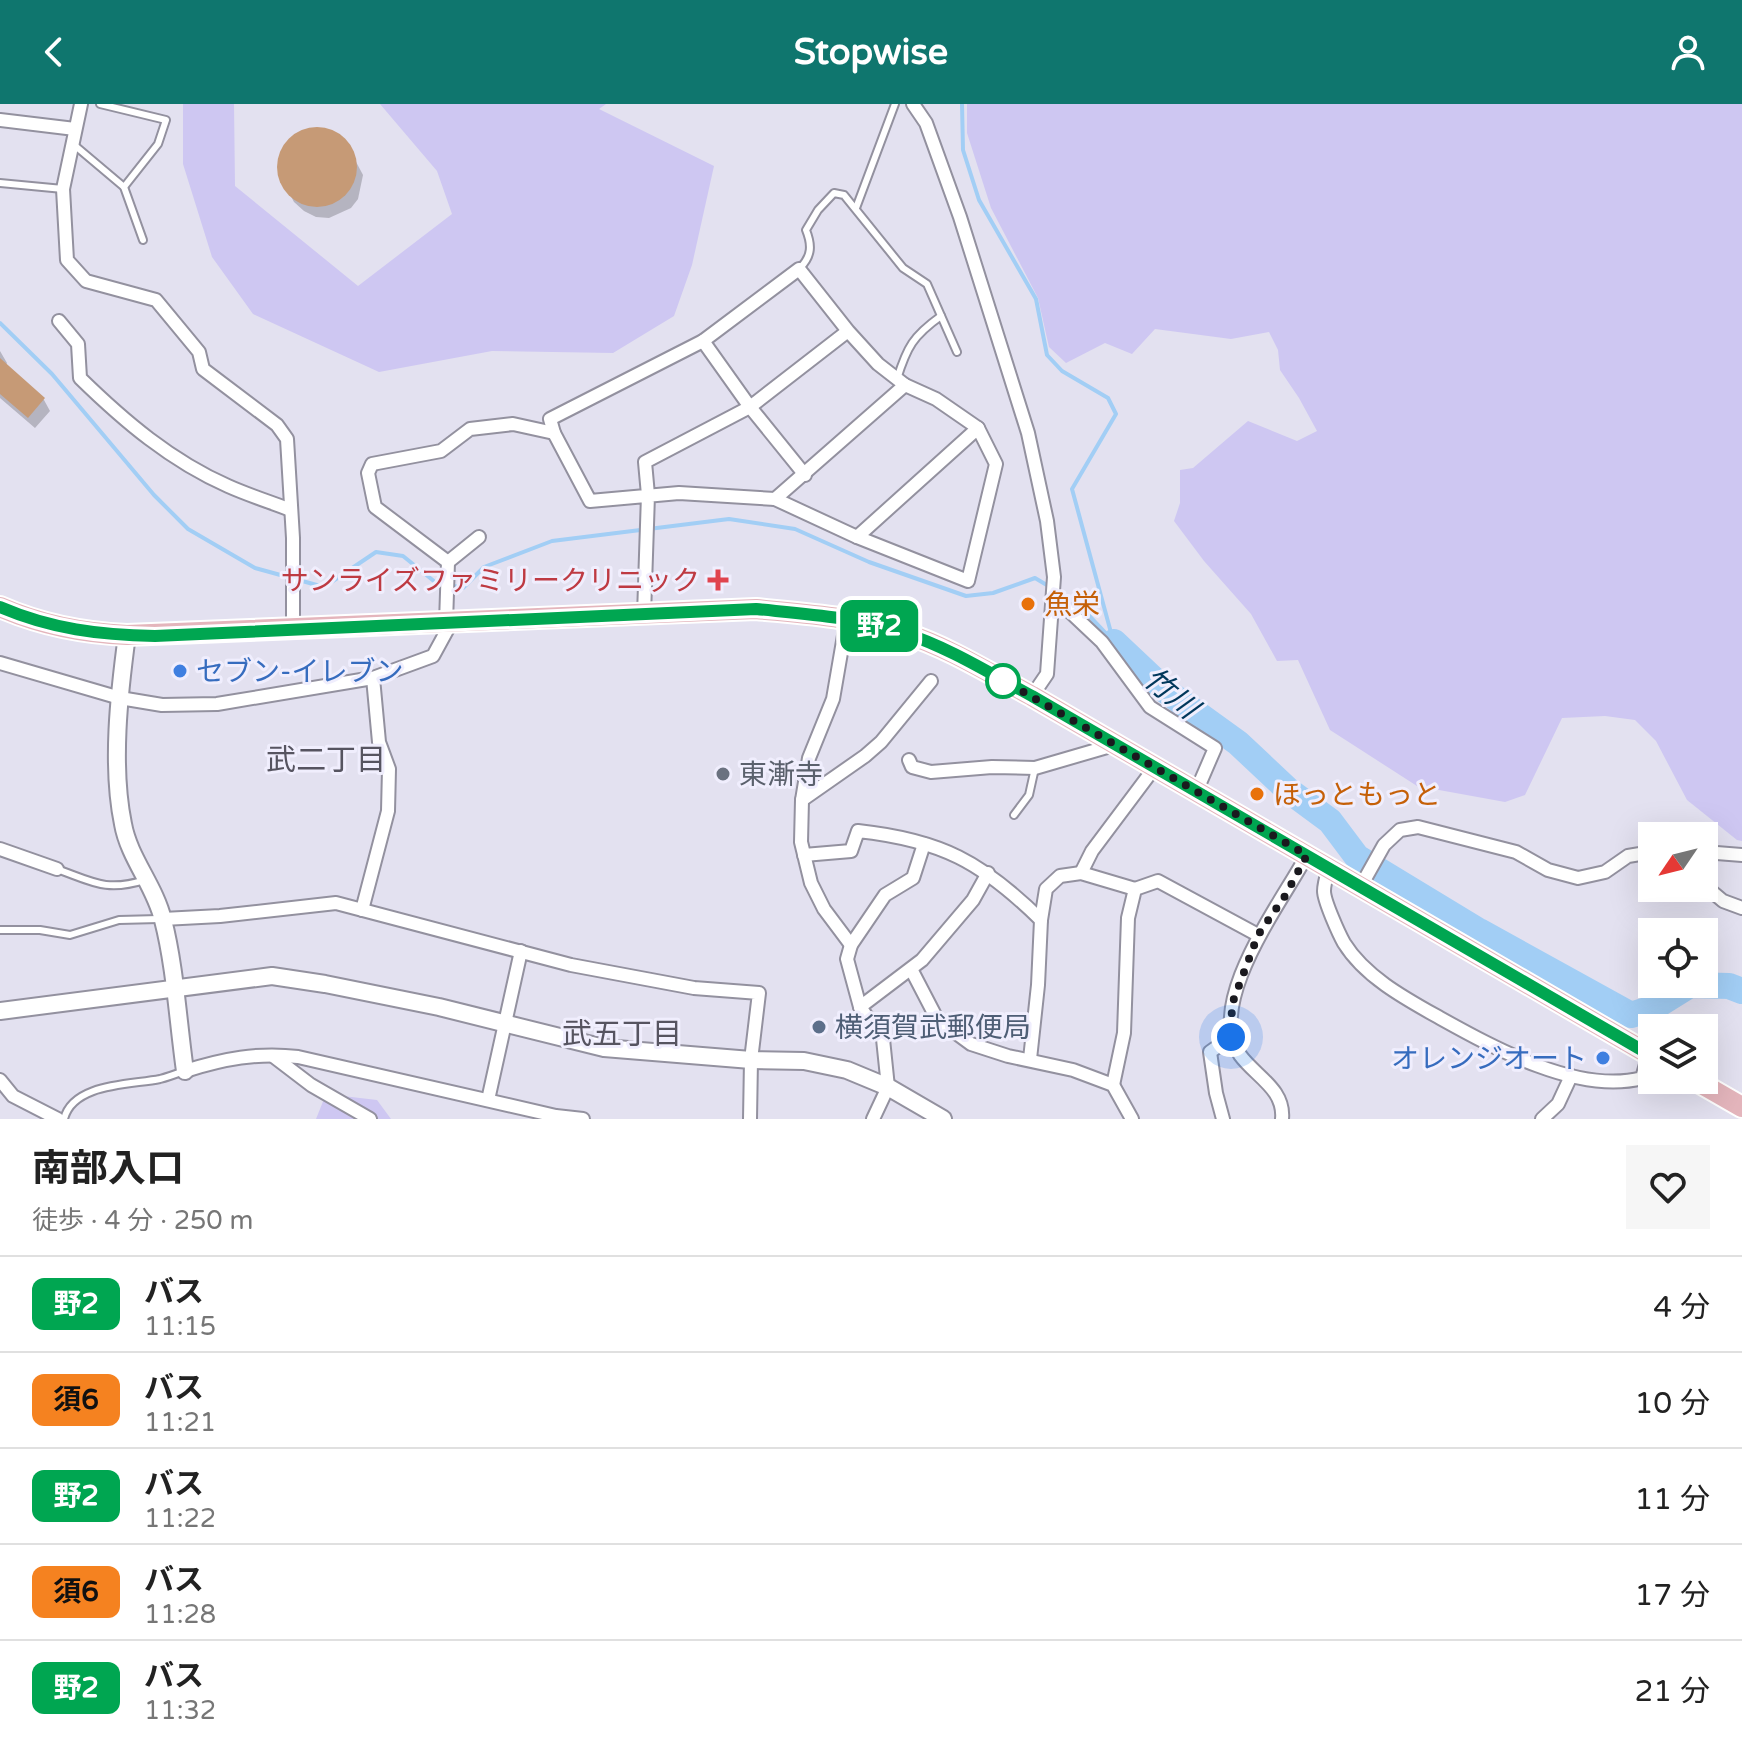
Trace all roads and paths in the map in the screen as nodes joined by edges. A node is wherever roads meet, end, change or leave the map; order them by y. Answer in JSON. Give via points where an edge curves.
{"nodes":[{"id":1,"x":81,"y":104,"type":"edge"},
{"id":2,"x":100,"y":104,"type":"edge"},
{"id":3,"x":895,"y":104,"type":"edge"},
{"id":4,"x":913,"y":104,"type":"edge"},
{"id":5,"x":0,"y":120,"type":"edge"},
{"id":6,"x":75,"y":129,"type":"junction"},
{"id":7,"x":73,"y":144,"type":"junction"},
{"id":8,"x":0,"y":183,"type":"edge"},
{"id":9,"x":124,"y":187,"type":"junction"},
{"id":10,"x":63,"y":189,"type":"junction"},
{"id":11,"x":856,"y":208,"type":"junction"},
{"id":12,"x":143,"y":240,"type":"dead end"},
{"id":13,"x":799,"y":269,"type":"junction"},
{"id":14,"x":941,"y":316,"type":"junction"},
{"id":15,"x":59,"y":321,"type":"dead end"},
{"id":16,"x":848,"y":331,"type":"junction"},
{"id":17,"x":703,"y":341,"type":"junction"},
{"id":18,"x":957,"y":352,"type":"dead end"},
{"id":19,"x":901,"y":382,"type":"junction"},
{"id":20,"x":750,"y":407,"type":"junction"},
{"id":21,"x":978,"y":428,"type":"junction"},
{"id":22,"x":554,"y":433,"type":"junction"},
{"id":23,"x":805,"y":475,"type":"junction"},
{"id":24,"x":648,"y":495,"type":"junction"},
{"id":25,"x":775,"y":499,"type":"junction"},
{"id":26,"x":291,"y":510,"type":"junction"},
{"id":27,"x":479,"y":537,"type":"dead end"},
{"id":28,"x":857,"y":537,"type":"junction"},
{"id":29,"x":448,"y":562,"type":"junction"},
{"id":30,"x":1053,"y":602,"type":"junction"},
{"id":31,"x":0,"y":607,"type":"edge"},
{"id":32,"x":644,"y":615,"type":"junction"},
{"id":33,"x":847,"y":618,"type":"junction"},
{"id":34,"x":448,"y":623,"type":"junction"},
{"id":35,"x":293,"y":629,"type":"junction"},
{"id":36,"x":127,"y":635,"type":"junction"},
{"id":37,"x":0,"y":663,"type":"edge"},
{"id":38,"x":373,"y":678,"type":"junction"},
{"id":39,"x":931,"y":681,"type":"dead end"},
{"id":40,"x":1032,"y":696,"type":"junction"},
{"id":41,"x":120,"y":698,"type":"junction"},
{"id":42,"x":1114,"y":745,"type":"junction"},
{"id":43,"x":909,"y":760,"type":"dead end"},
{"id":44,"x":1155,"y":767,"type":"junction"},
{"id":45,"x":1035,"y":768,"type":"junction"},
{"id":46,"x":1196,"y":792,"type":"junction"},
{"id":47,"x":802,"y":800,"type":"junction"},
{"id":48,"x":1014,"y":815,"type":"dead end"},
{"id":49,"x":924,"y":844,"type":"junction"},
{"id":50,"x":0,"y":849,"type":"edge"},
{"id":51,"x":1718,"y":853,"type":"edge"},
{"id":52,"x":804,"y":855,"type":"junction"},
{"id":53,"x":1307,"y":855,"type":"junction"},
{"id":54,"x":1637,"y":855,"type":"edge"},
{"id":55,"x":1742,"y":855,"type":"edge"},
{"id":56,"x":1329,"y":867,"type":"junction"},
{"id":57,"x":57,"y":869,"type":"joint"},
{"id":58,"x":988,"y":873,"type":"junction"},
{"id":59,"x":1081,"y":873,"type":"junction"},
{"id":60,"x":146,"y":880,"type":"junction"},
{"id":61,"x":1361,"y":886,"type":"junction"},
{"id":62,"x":1135,"y":889,"type":"junction"},
{"id":63,"x":1718,"y":897,"type":"edge"},
{"id":64,"x":1742,"y":908,"type":"edge"},
{"id":65,"x":362,"y":910,"type":"junction"},
{"id":66,"x":163,"y":919,"type":"junction"},
{"id":67,"x":1041,"y":920,"type":"junction"},
{"id":68,"x":0,"y":930,"type":"edge"},
{"id":69,"x":1258,"y":935,"type":"junction"},
{"id":70,"x":851,"y":945,"type":"junction"},
{"id":71,"x":521,"y":951,"type":"junction"},
{"id":72,"x":911,"y":969,"type":"junction"},
{"id":73,"x":174,"y":989,"type":"junction"},
{"id":74,"x":860,"y":1007,"type":"junction"},
{"id":75,"x":0,"y":1011,"type":"edge"},
{"id":76,"x":507,"y":1023,"type":"junction"},
{"id":77,"x":1231,"y":1037,"type":"junction"},
{"id":78,"x":1638,"y":1048,"type":"edge"},
{"id":79,"x":271,"y":1054,"type":"junction"},
{"id":80,"x":1030,"y":1059,"type":"junction"},
{"id":81,"x":751,"y":1060,"type":"junction"},
{"id":82,"x":185,"y":1071,"type":"junction"},
{"id":83,"x":1571,"y":1076,"type":"junction"},
{"id":84,"x":1638,"y":1079,"type":"edge"},
{"id":85,"x":0,"y":1080,"type":"edge"},
{"id":86,"x":1113,"y":1085,"type":"junction"},
{"id":87,"x":888,"y":1087,"type":"junction"},
{"id":88,"x":1718,"y":1093,"type":"edge"},
{"id":89,"x":488,"y":1100,"type":"junction"},
{"id":90,"x":1742,"y":1107,"type":"edge"},
{"id":91,"x":61,"y":1119,"type":"edge"},
{"id":92,"x":370,"y":1119,"type":"edge"},
{"id":93,"x":583,"y":1119,"type":"edge"},
{"id":94,"x":750,"y":1119,"type":"edge"},
{"id":95,"x":873,"y":1119,"type":"edge"},
{"id":96,"x":943,"y":1119,"type":"edge"},
{"id":97,"x":1132,"y":1119,"type":"edge"},
{"id":98,"x":1223,"y":1119,"type":"edge"},
{"id":99,"x":1282,"y":1119,"type":"edge"},
{"id":100,"x":1542,"y":1119,"type":"edge"}],
"edges":[{"from":1,"to":6,"type":"street"},
{"from":2,"to":9,"type":"lane","via":[[166,120],[158,144]]},
{"from":3,"to":11,"type":"lane"},
{"from":4,"to":30,"type":"street","via":[[926,123],[960,217],[1028,433],[1047,521]]},
{"from":5,"to":6,"type":"street"},
{"from":6,"to":7,"type":"street"},
{"from":7,"to":9,"type":"lane"},
{"from":7,"to":10,"type":"street"},
{"from":8,"to":10,"type":"lane"},
{"from":9,"to":12,"type":"lane"},
{"from":10,"to":26,"type":"street","via":[[67,260],[86,281],[156,300],[199,352],[203,369],[277,425],[287,439]]},
{"from":11,"to":13,"type":"lane","via":[[834,193],[818,210],[806,230],[811,244],[808,261]]},
{"from":11,"to":14,"type":"lane","via":[[903,268],[927,284]]},
{"from":13,"to":16,"type":"street"},
{"from":13,"to":17,"type":"street"},
{"from":14,"to":18,"type":"lane"},
{"from":14,"to":19,"type":"lane","via":[[905,352]]},
{"from":15,"to":26,"type":"street","via":[[78,344],[80,378],[119,416],[187,465]]},
{"from":16,"to":19,"type":"street"},
{"from":16,"to":20,"type":"street"},
{"from":17,"to":20,"type":"street"},
{"from":17,"to":22,"type":"street","via":[[550,419]]},
{"from":19,"to":21,"type":"street"},
{"from":19,"to":23,"type":"street"},
{"from":20,"to":23,"type":"street"},
{"from":20,"to":24,"type":"street","via":[[645,462]]},
{"from":21,"to":28,"type":"street"},
{"from":21,"to":28,"type":"street","via":[[996,464],[968,581]]},
{"from":22,"to":24,"type":"street","via":[[590,501]]},
{"from":22,"to":29,"type":"street","via":[[513,424],[470,429],[441,451],[372,464],[368,473],[375,507]]},
{"from":23,"to":25,"type":"street"},
{"from":24,"to":25,"type":"street"},
{"from":24,"to":32,"type":"street"},
{"from":25,"to":28,"type":"street"},
{"from":26,"to":35,"type":"street"},
{"from":27,"to":29,"type":"street"},
{"from":29,"to":34,"type":"street"},
{"from":30,"to":40,"type":"street","via":[[1047,674]]},
{"from":30,"to":46,"type":"street","via":[[1102,642],[1150,707],[1215,748]]},
{"from":31,"to":36,"type":"main road","via":[[52,626]]},
{"from":32,"to":33,"type":"main road","via":[[756,609]]},
{"from":32,"to":34,"type":"main road"},
{"from":33,"to":40,"type":"main road","via":[[906,633]]},
{"from":33,"to":47,"type":"street","via":[[833,699],[809,758]]},
{"from":34,"to":35,"type":"main road"},
{"from":34,"to":38,"type":"street","via":[[433,656]]},
{"from":35,"to":36,"type":"main road"},
{"from":36,"to":41,"type":"street"},
{"from":37,"to":41,"type":"street"},
{"from":38,"to":41,"type":"street","via":[[217,704],[162,705]]},
{"from":38,"to":65,"type":"street","via":[[379,742],[389,769],[388,811]]},
{"from":39,"to":47,"type":"street","via":[[873,749]]},
{"from":40,"to":42,"type":"main road"},
{"from":41,"to":60,"type":"street","via":[[123,823]]},
{"from":42,"to":44,"type":"main road"},
{"from":42,"to":45,"type":"street"},
{"from":43,"to":45,"type":"street","via":[[912,767],[931,772]]},
{"from":44,"to":46,"type":"main road"},
{"from":44,"to":59,"type":"street"},
{"from":45,"to":48,"type":"lane","via":[[1029,795]]},
{"from":46,"to":53,"type":"main road"},
{"from":47,"to":52,"type":"street"},
{"from":49,"to":52,"type":"street","via":[[858,831],[851,851]]},
{"from":49,"to":58,"type":"street","via":[[947,849]]},
{"from":49,"to":70,"type":"street","via":[[913,878],[885,895]]},
{"from":50,"to":57,"type":"street"},
{"from":51,"to":55,"type":"street"},
{"from":52,"to":70,"type":"street","via":[[824,909]]},
{"from":53,"to":56,"type":"main road"},
{"from":53,"to":69,"type":"street"},
{"from":54,"to":61,"type":"street","via":[[1605,872],[1578,878],[1548,870],[1516,852],[1418,827],[1400,830],[1384,845]]},
{"from":56,"to":61,"type":"main road"},
{"from":56,"to":83,"type":"street","via":[[1324,893],[1344,943],[1371,974],[1502,1052]]},
{"from":57,"to":60,"type":"lane","via":[[102,886]]},
{"from":58,"to":67,"type":"street"},
{"from":58,"to":72,"type":"street","via":[[950,930]]},
{"from":59,"to":62,"type":"street"},
{"from":59,"to":67,"type":"street","via":[[1060,876],[1046,889]]},
{"from":60,"to":66,"type":"street"},
{"from":61,"to":78,"type":"main road"},
{"from":62,"to":69,"type":"street","via":[[1158,881]]},
{"from":62,"to":86,"type":"street","via":[[1128,918],[1124,1033]]},
{"from":63,"to":64,"type":"street"},
{"from":65,"to":66,"type":"street","via":[[336,903]]},
{"from":65,"to":71,"type":"street"},
{"from":66,"to":68,"type":"lane","via":[[119,920],[70,935]]},
{"from":66,"to":73,"type":"street"},
{"from":67,"to":80,"type":"street"},
{"from":69,"to":77,"type":"street","via":[[1232,1004]]},
{"from":70,"to":74,"type":"street","via":[[847,959]]},
{"from":71,"to":76,"type":"street"},
{"from":71,"to":81,"type":"street","via":[[636,978],[759,993]]},
{"from":72,"to":74,"type":"street"},
{"from":72,"to":80,"type":"street","via":[[937,1019],[971,1044]]},
{"from":73,"to":75,"type":"street"},
{"from":73,"to":76,"type":"street","via":[[272,976]]},
{"from":73,"to":82,"type":"street"},
{"from":74,"to":87,"type":"street","via":[[883,1039]]},
{"from":76,"to":81,"type":"street","via":[[604,1048]]},
{"from":76,"to":89,"type":"street"},
{"from":77,"to":98,"type":"street","via":[[1210,1052]]},
{"from":77,"to":99,"type":"street","via":[[1241,1057],[1268,1081],[1283,1109]]},
{"from":79,"to":82,"type":"street","via":[[225,1059]]},
{"from":79,"to":89,"type":"street"},
{"from":79,"to":92,"type":"street"},
{"from":80,"to":86,"type":"street"},
{"from":81,"to":87,"type":"street","via":[[804,1061],[847,1070]]},
{"from":81,"to":94,"type":"street"},
{"from":82,"to":91,"type":"lane","via":[[88,1094]]},
{"from":83,"to":84,"type":"street"},
{"from":83,"to":100,"type":"street","via":[[1558,1104]]},
{"from":85,"to":91,"type":"street","via":[[13,1096]]},
{"from":86,"to":97,"type":"street"},
{"from":87,"to":95,"type":"street"},
{"from":87,"to":96,"type":"street"},
{"from":88,"to":90,"type":"main road"},
{"from":89,"to":93,"type":"street"}]}
